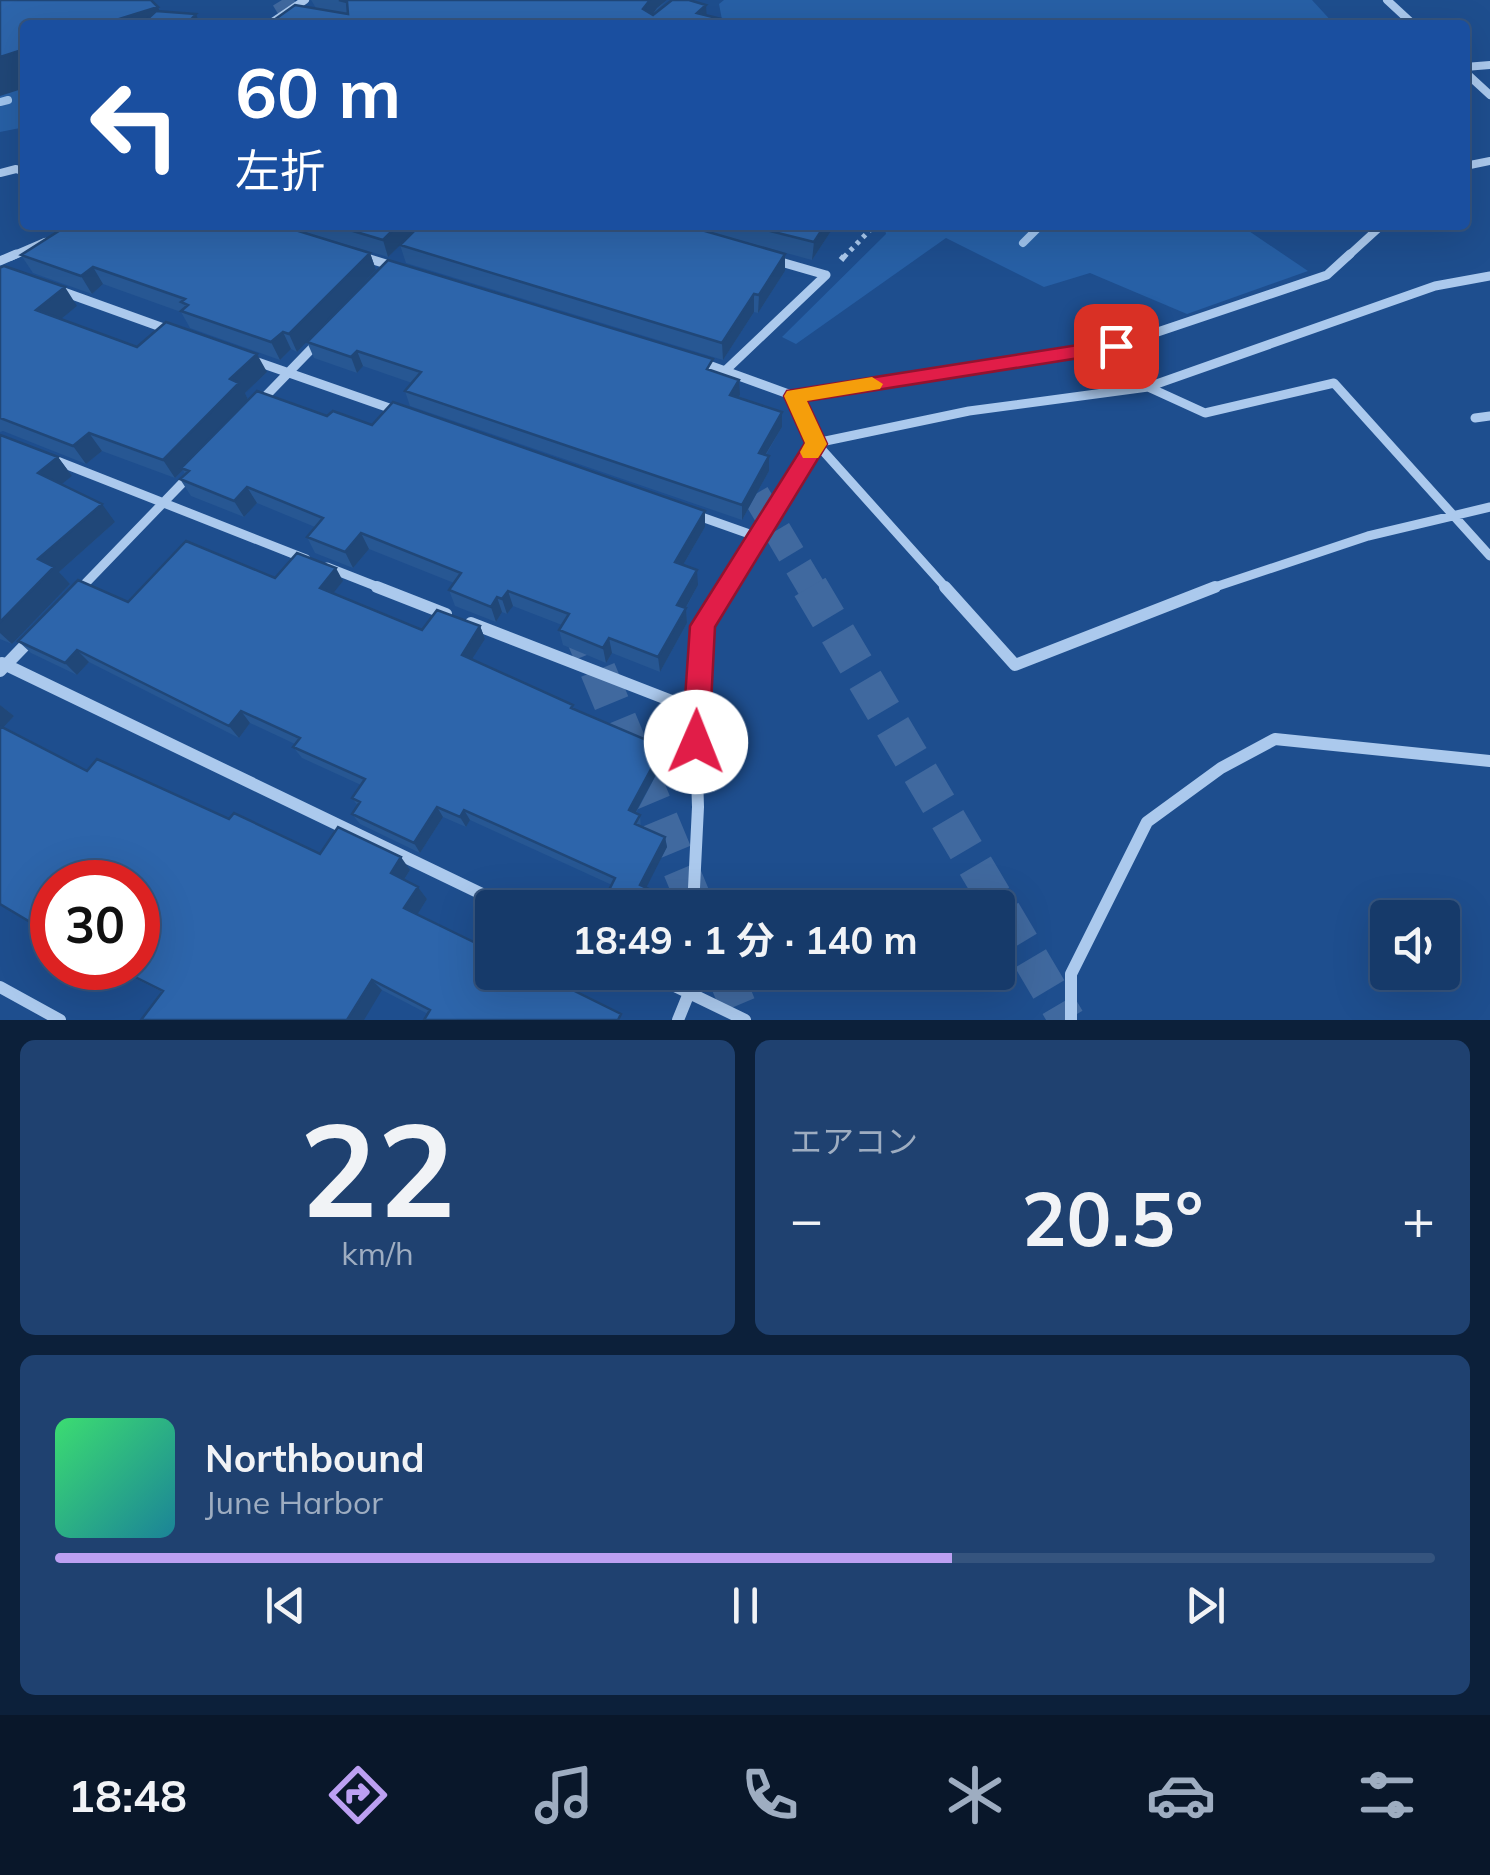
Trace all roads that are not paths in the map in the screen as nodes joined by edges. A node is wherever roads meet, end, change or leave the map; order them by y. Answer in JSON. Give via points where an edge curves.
{"nodes":[{"id":1,"x":305,"y":0,"type":"edge"},
{"id":2,"x":1388,"y":0,"type":"edge"},
{"id":3,"x":1401,"y":0,"type":"edge"},
{"id":4,"x":288,"y":11,"type":"junction"},
{"id":5,"x":303,"y":14,"type":"edge"},
{"id":6,"x":275,"y":20,"type":"edge"},
{"id":7,"x":1409,"y":20,"type":"edge"},
{"id":8,"x":1470,"y":74,"type":"edge"},
{"id":9,"x":1490,"y":95,"type":"edge"},
{"id":10,"x":1376,"y":230,"type":"edge"},
{"id":11,"x":53,"y":239,"type":"edge"},
{"id":12,"x":340,"y":250,"type":"edge"},
{"id":13,"x":405,"y":252,"type":"edge"},
{"id":14,"x":756,"y":255,"type":"edge"},
{"id":15,"x":0,"y":260,"type":"edge"},
{"id":16,"x":392,"y":266,"type":"junction"},
{"id":17,"x":410,"y":272,"type":"edge"},
{"id":18,"x":1490,"y":276,"type":"edge"},
{"id":19,"x":379,"y":279,"type":"edge"},
{"id":20,"x":54,"y":289,"type":"edge"},
{"id":21,"x":327,"y":332,"type":"edge"},
{"id":22,"x":180,"y":334,"type":"edge"},
{"id":23,"x":234,"y":353,"type":"edge"},
{"id":24,"x":689,"y":359,"type":"edge"},
{"id":25,"x":726,"y":370,"type":"junction"},
{"id":26,"x":288,"y":372,"type":"junction"},
{"id":27,"x":1148,"y":387,"type":"junction"},
{"id":28,"x":794,"y":396,"type":"junction"},
{"id":29,"x":250,"y":412,"type":"edge"},
{"id":30,"x":1490,"y":416,"type":"edge"},
{"id":31,"x":419,"y":418,"type":"edge"},
{"id":32,"x":1476,"y":418,"type":"dead end"},
{"id":33,"x":816,"y":444,"type":"junction"},
{"id":34,"x":36,"y":453,"type":"edge"},
{"id":35,"x":201,"y":464,"type":"edge"},
{"id":36,"x":164,"y":504,"type":"junction"},
{"id":37,"x":1490,"y":507,"type":"edge"},
{"id":38,"x":682,"y":510,"type":"edge"},
{"id":39,"x":1452,"y":514,"type":"junction"},
{"id":40,"x":758,"y":537,"type":"junction"},
{"id":41,"x":1490,"y":556,"type":"edge"},
{"id":42,"x":72,"y":598,"type":"edge"},
{"id":43,"x":45,"y":624,"type":"edge"},
{"id":44,"x":2,"y":666,"type":"edge"},
{"id":45,"x":695,"y":710,"type":"junction"},
{"id":46,"x":1490,"y":761,"type":"edge"},
{"id":47,"x":694,"y":890,"type":"edge"},
{"id":48,"x":475,"y":891,"type":"edge"},
{"id":49,"x":0,"y":987,"type":"edge"},
{"id":50,"x":683,"y":990,"type":"edge"},
{"id":51,"x":689,"y":990,"type":"edge"},
{"id":52,"x":689,"y":993,"type":"junction"},
{"id":53,"x":60,"y":1020,"type":"edge"},
{"id":54,"x":678,"y":1020,"type":"edge"},
{"id":55,"x":746,"y":1020,"type":"edge"},
{"id":56,"x":1070,"y":1020,"type":"edge"}],
"edges":[{"from":1,"to":4,"type":"street"},
{"from":2,"to":3,"type":"street"},
{"from":2,"to":7,"type":"street"},
{"from":4,"to":5,"type":"street"},
{"from":4,"to":6,"type":"street"},
{"from":8,"to":9,"type":"street"},
{"from":10,"to":28,"type":"street","via":[[1327,275],[1116,346]]},
{"from":11,"to":15,"type":"street"},
{"from":12,"to":16,"type":"street"},
{"from":13,"to":16,"type":"street"},
{"from":14,"to":25,"type":"street","via":[[826,275]]},
{"from":16,"to":17,"type":"street"},
{"from":16,"to":19,"type":"street"},
{"from":18,"to":27,"type":"street","via":[[1434,286]]},
{"from":20,"to":22,"type":"street"},
{"from":21,"to":26,"type":"street"},
{"from":23,"to":26,"type":"street"},
{"from":24,"to":25,"type":"street"},
{"from":25,"to":28,"type":"street"},
{"from":26,"to":29,"type":"street"},
{"from":26,"to":31,"type":"street"},
{"from":27,"to":33,"type":"street","via":[[969,411]]},
{"from":27,"to":39,"type":"street","via":[[1205,413],[1334,383]]},
{"from":28,"to":33,"type":"street"},
{"from":30,"to":32,"type":"street"},
{"from":33,"to":39,"type":"street","via":[[1015,665],[1263,568]]},
{"from":33,"to":40,"type":"street"},
{"from":34,"to":36,"type":"street"},
{"from":35,"to":36,"type":"street"},
{"from":36,"to":42,"type":"street"},
{"from":36,"to":45,"type":"street"},
{"from":37,"to":39,"type":"street"},
{"from":38,"to":40,"type":"street"},
{"from":39,"to":41,"type":"street"},
{"from":40,"to":45,"type":"street","via":[[702,626]]},
{"from":43,"to":44,"type":"street"},
{"from":44,"to":48,"type":"street"},
{"from":45,"to":47,"type":"street"},
{"from":46,"to":56,"type":"street","via":[[1275,739],[1221,768],[1146,822],[1070,974]]},
{"from":49,"to":53,"type":"street"},
{"from":50,"to":52,"type":"street"},
{"from":51,"to":52,"type":"street"},
{"from":52,"to":54,"type":"street"},
{"from":52,"to":55,"type":"street"}]}
